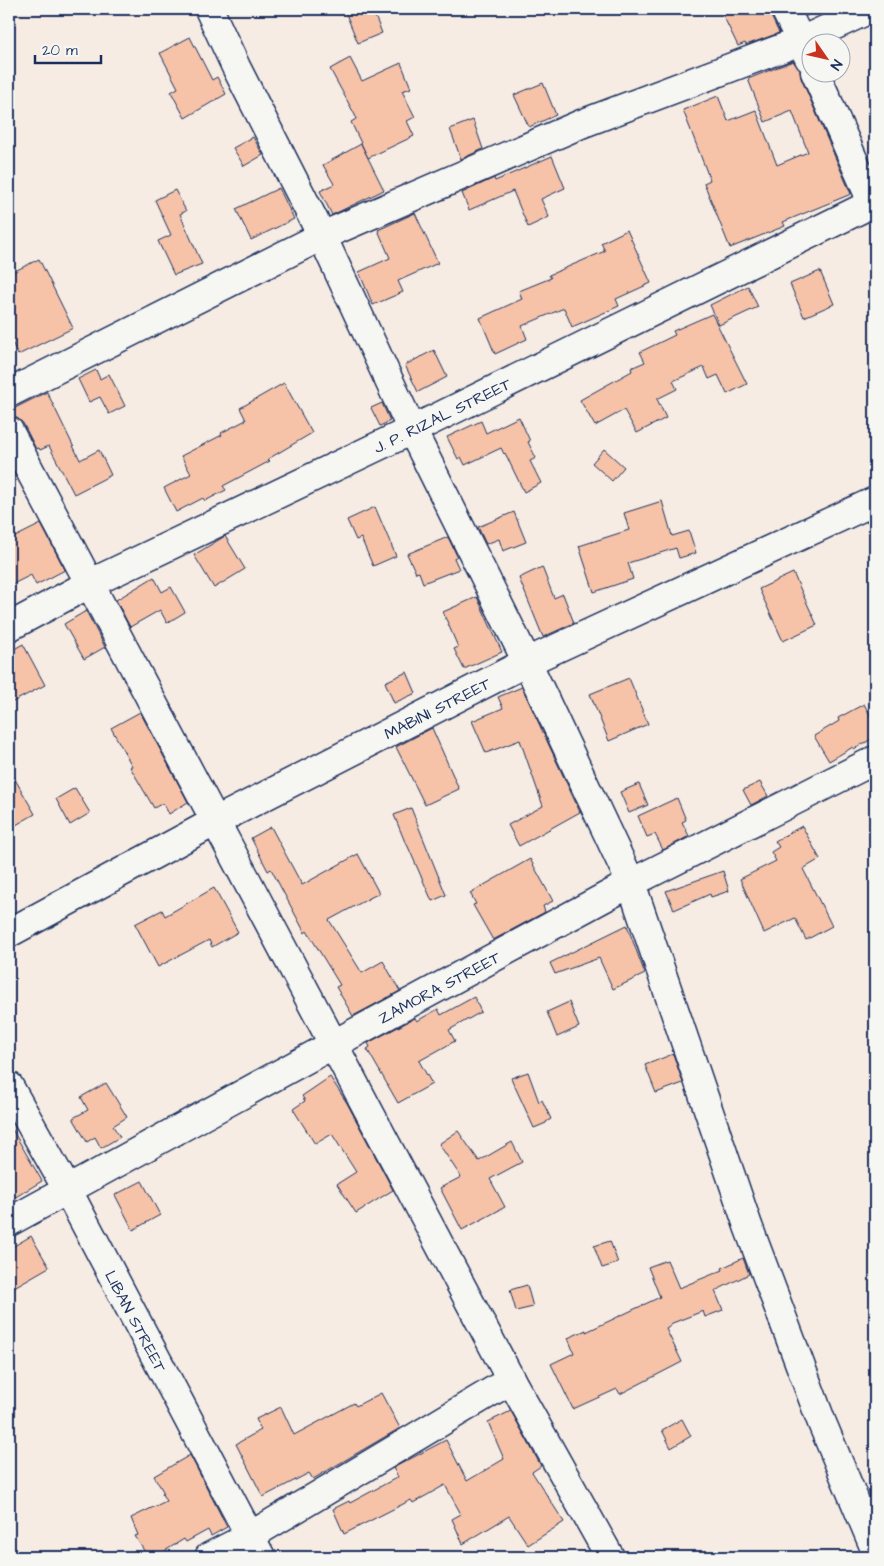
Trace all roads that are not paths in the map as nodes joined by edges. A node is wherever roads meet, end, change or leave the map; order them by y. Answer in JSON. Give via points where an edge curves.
{"nodes":[{"id":1,"x":209,"y":9,"type":"edge"},
{"id":2,"x":785,"y":9,"type":"edge"},
{"id":3,"x":870,"y":9,"type":"edge"},
{"id":4,"x":836,"y":32,"type":"edge"},
{"id":5,"x":802,"y":44,"type":"edge"},
{"id":6,"x":802,"y":53,"type":"edge"},
{"id":7,"x":819,"y":82,"type":"edge"},
{"id":8,"x":874,"y":205,"type":"edge"},
{"id":9,"x":322,"y":236,"type":"junction"},
{"id":10,"x":9,"y":393,"type":"edge"},
{"id":11,"x":412,"y":430,"type":"junction"},
{"id":12,"x":9,"y":432,"type":"edge"},
{"id":13,"x":875,"y":501,"type":"edge"},
{"id":14,"x":89,"y":584,"type":"junction"},
{"id":15,"x":9,"y":627,"type":"edge"},
{"id":16,"x":527,"y":662,"type":"junction"},
{"id":17,"x":875,"y":760,"type":"edge"},
{"id":18,"x":216,"y":821,"type":"junction"},
{"id":19,"x":631,"y":883,"type":"junction"},
{"id":20,"x":9,"y":933,"type":"edge"},
{"id":21,"x":334,"y":1044,"type":"junction"},
{"id":22,"x":9,"y":1086,"type":"edge"},
{"id":23,"x":68,"y":1191,"type":"junction"},
{"id":24,"x":9,"y":1222,"type":"edge"},
{"id":25,"x":511,"y":1380,"type":"junction"},
{"id":26,"x":255,"y":1547,"type":"edge"},
{"id":27,"x":875,"y":1549,"type":"edge"},
{"id":28,"x":209,"y":1557,"type":"edge"},
{"id":29,"x":610,"y":1557,"type":"edge"}],
"edges":[{"from":1,"to":9,"type":"street"},
{"from":2,"to":5,"type":"street"},
{"from":3,"to":4,"type":"street"},
{"from":6,"to":9,"type":"street","via":[[581,124]]},
{"from":7,"to":8,"type":"street"},
{"from":8,"to":11,"type":"street","name":"J. P. RIZAL STREET"},
{"from":9,"to":10,"type":"street"},
{"from":9,"to":11,"type":"street"},
{"from":11,"to":14,"type":"street","name":"J. P. RIZAL STREET"},
{"from":11,"to":16,"type":"street"},
{"from":12,"to":14,"type":"street"},
{"from":13,"to":16,"type":"street","name":"MABINI STREET"},
{"from":14,"to":15,"type":"street","name":"J. P. RIZAL STREET"},
{"from":14,"to":18,"type":"street"},
{"from":16,"to":18,"type":"street","name":"MABINI STREET"},
{"from":16,"to":19,"type":"street"},
{"from":17,"to":19,"type":"street","name":"ZAMORA STREET"},
{"from":18,"to":20,"type":"street","name":"MABINI STREET"},
{"from":18,"to":21,"type":"street"},
{"from":19,"to":21,"type":"street","name":"ZAMORA STREET"},
{"from":19,"to":27,"type":"street","via":[[748,1226],[822,1423]]},
{"from":21,"to":23,"type":"street","name":"ZAMORA STREET"},
{"from":21,"to":25,"type":"street"},
{"from":22,"to":23,"type":"street","name":"LIBAN STREET"},
{"from":23,"to":24,"type":"street","name":"ZAMORA STREET"},
{"from":23,"to":26,"type":"street","name":"LIBAN STREET"},
{"from":25,"to":26,"type":"street"},
{"from":25,"to":29,"type":"street"},
{"from":26,"to":28,"type":"street"}]}
